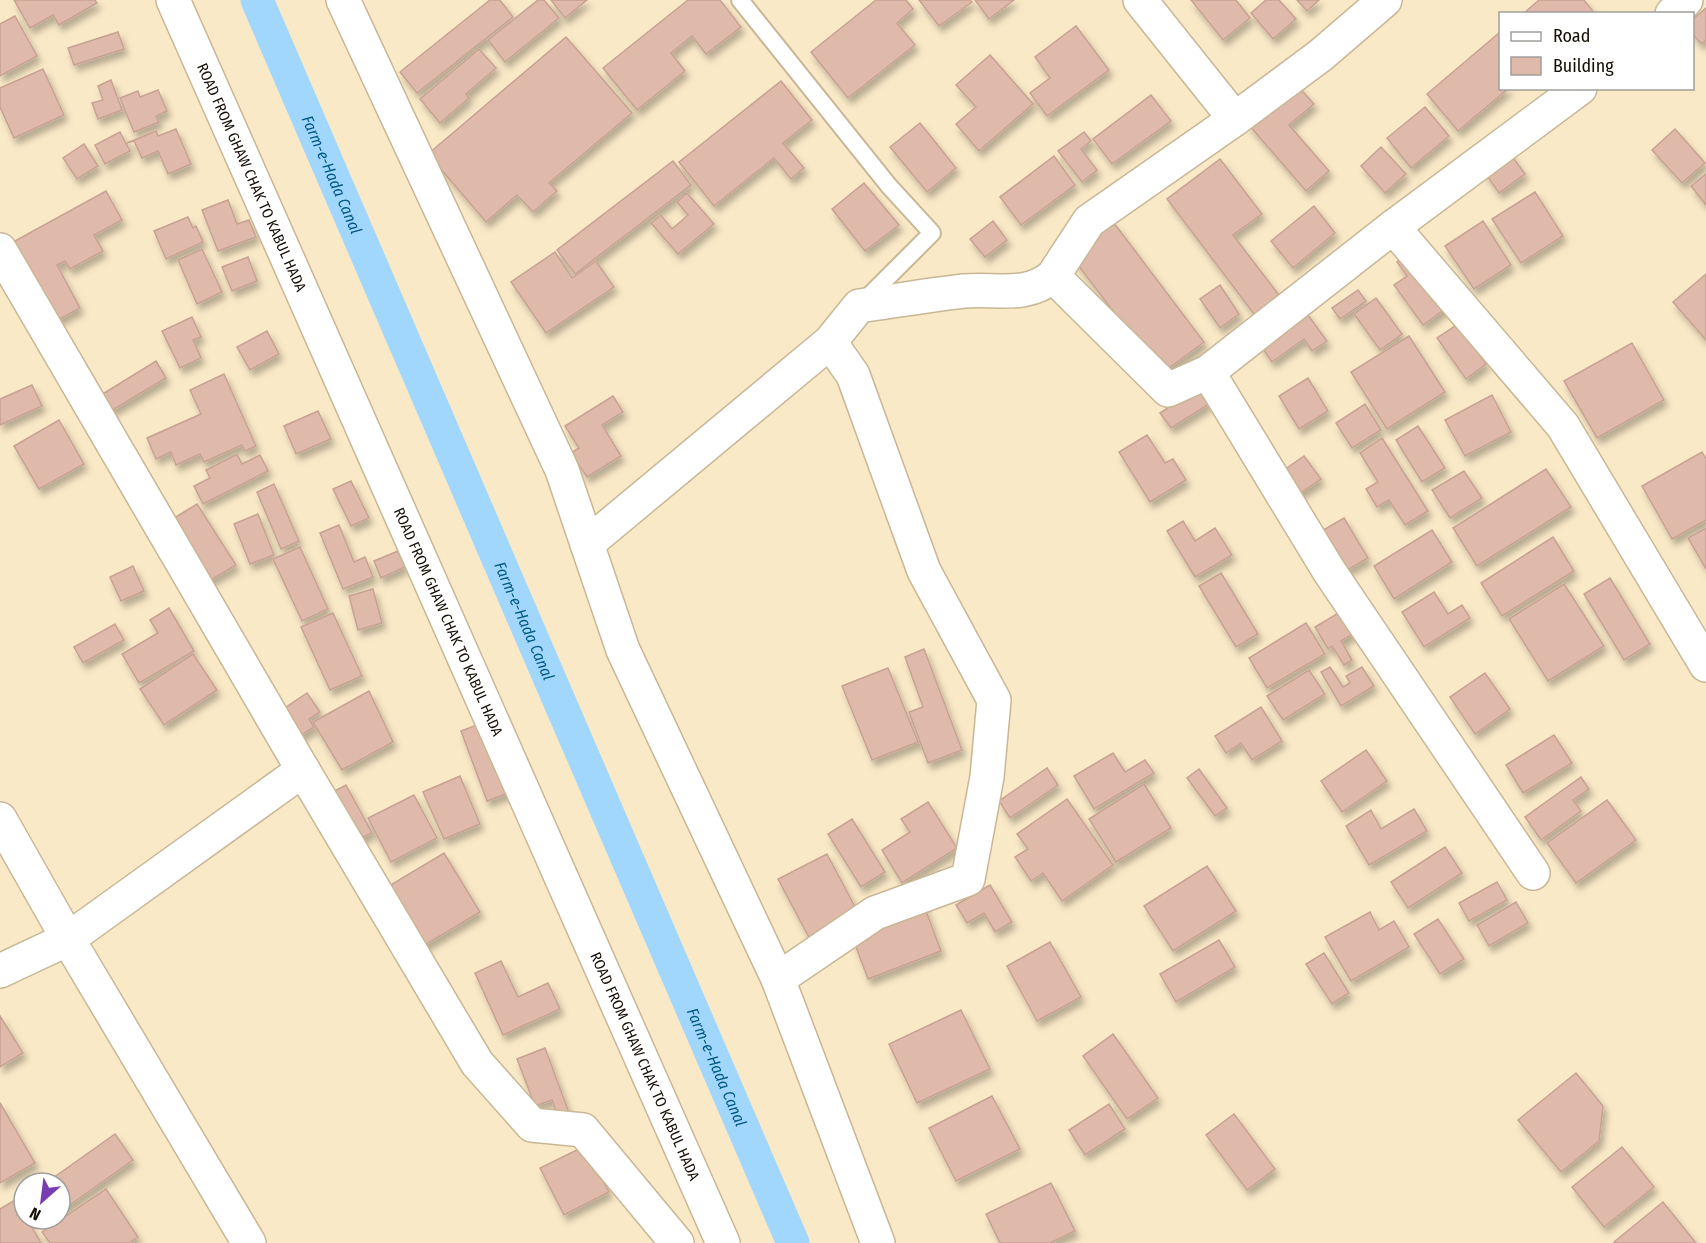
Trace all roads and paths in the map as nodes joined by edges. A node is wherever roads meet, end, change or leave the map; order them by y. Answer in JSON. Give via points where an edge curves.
{"nodes":[{"id":1,"x":173,"y":0,"type":"edge"},
{"id":2,"x":343,"y":0,"type":"edge"},
{"id":3,"x":740,"y":0,"type":"edge"},
{"id":4,"x":1140,"y":0,"type":"edge"},
{"id":5,"x":1385,"y":0,"type":"edge"},
{"id":6,"x":1686,"y":0,"type":"edge"},
{"id":7,"x":1674,"y":12,"type":"edge"},
{"id":8,"x":1577,"y":90,"type":"edge"},
{"id":9,"x":1235,"y":118,"type":"junction"},
{"id":10,"x":1393,"y":226,"type":"junction"},
{"id":11,"x":0,"y":250,"type":"edge"},
{"id":12,"x":1053,"y":276,"type":"junction"},
{"id":13,"x":859,"y":306,"type":"junction"},
{"id":14,"x":830,"y":342,"type":"junction"},
{"id":15,"x":1208,"y":372,"type":"junction"},
{"id":16,"x":588,"y":544,"type":"junction"},
{"id":17,"x":1706,"y":665,"type":"edge"},
{"id":18,"x":303,"y":770,"type":"junction"},
{"id":19,"x":0,"y":819,"type":"edge"},
{"id":20,"x":1533,"y":873,"type":"dead end"},
{"id":21,"x":68,"y":939,"type":"junction"},
{"id":22,"x":0,"y":971,"type":"edge"},
{"id":23,"x":778,"y":979,"type":"junction"},
{"id":24,"x":249,"y":1243,"type":"edge"},
{"id":25,"x":677,"y":1243,"type":"edge"},
{"id":26,"x":723,"y":1243,"type":"edge"},
{"id":27,"x":878,"y":1243,"type":"edge"}],
"edges":[{"from":1,"to":26,"type":"street","name":"ROAD FROM GHAW CHAK TO KABUL HADA"},
{"from":2,"to":16,"type":"street","via":[[562,470]]},
{"from":3,"to":13,"type":"lane","via":[[889,186],[932,233]]},
{"from":4,"to":9,"type":"street"},
{"from":5,"to":9,"type":"street","via":[[1321,55]]},
{"from":6,"to":7,"type":"street"},
{"from":8,"to":10,"type":"street"},
{"from":9,"to":12,"type":"street","via":[[1089,221]]},
{"from":10,"to":15,"type":"street"},
{"from":10,"to":17,"type":"street","via":[[1563,426]]},
{"from":11,"to":18,"type":"street"},
{"from":12,"to":13,"type":"street","via":[[1018,292],[967,291]]},
{"from":12,"to":15,"type":"street","via":[[1168,390]]},
{"from":13,"to":14,"type":"street"},
{"from":14,"to":16,"type":"street"},
{"from":14,"to":23,"type":"street","via":[[853,375],[924,571],[994,700],[987,777],[968,879],[875,913]]},
{"from":15,"to":20,"type":"street","via":[[1329,571]]},
{"from":16,"to":23,"type":"street","via":[[623,650]]},
{"from":18,"to":21,"type":"street"},
{"from":18,"to":25,"type":"street","via":[[477,1064],[532,1125],[583,1130]]},
{"from":19,"to":21,"type":"street"},
{"from":21,"to":22,"type":"street"},
{"from":21,"to":24,"type":"street"},
{"from":23,"to":27,"type":"street"}]}
